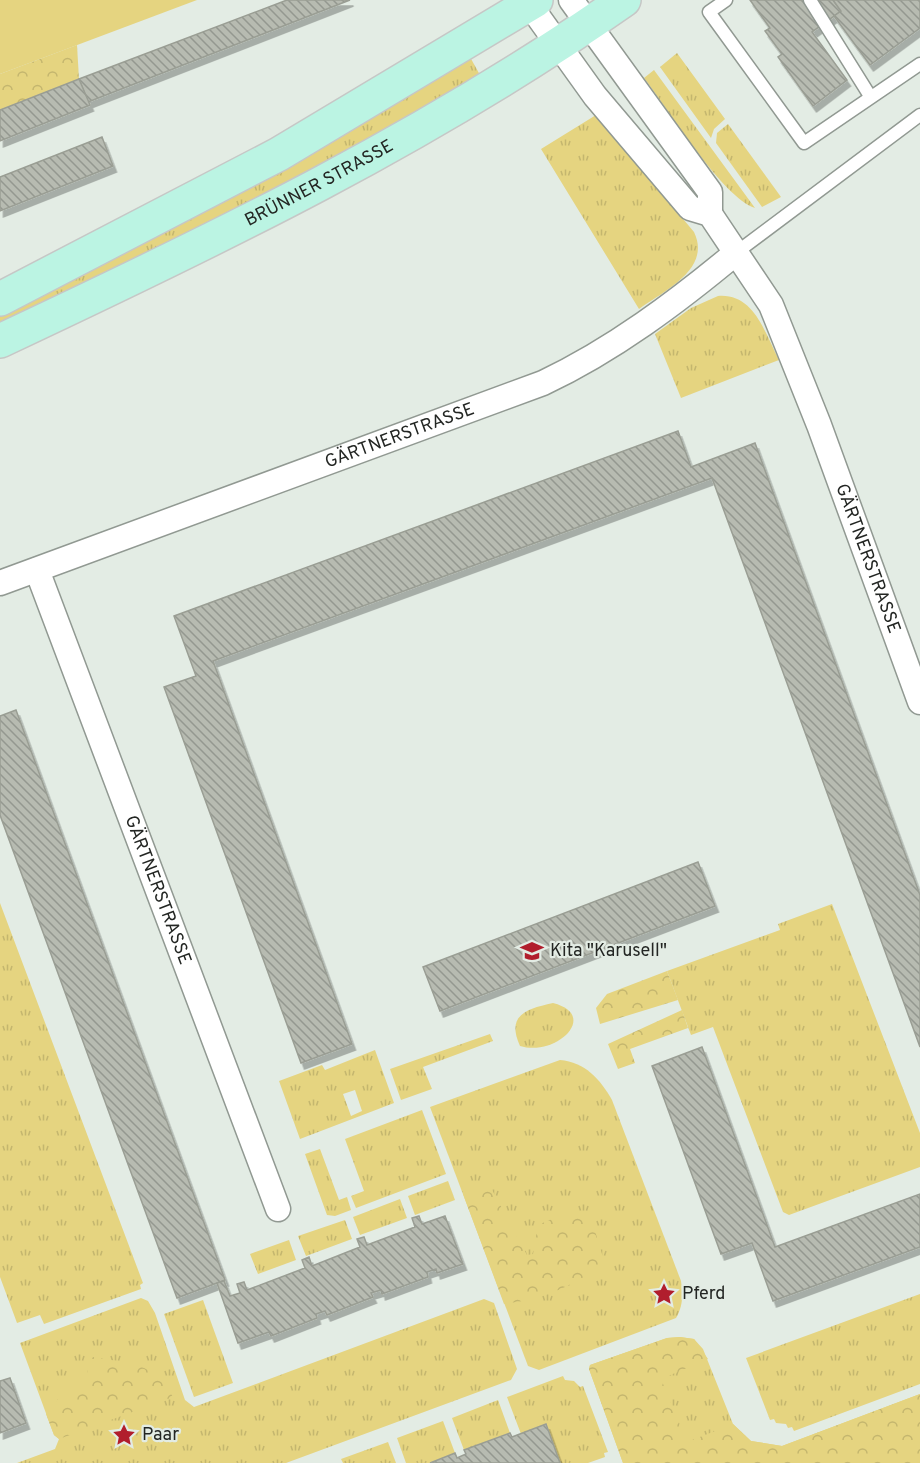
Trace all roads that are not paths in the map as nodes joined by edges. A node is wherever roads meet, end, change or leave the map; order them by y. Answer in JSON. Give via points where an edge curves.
{"nodes":[{"id":1,"x":624,"y":0,"type":"edge"},
{"id":2,"x":726,"y":0,"type":"edge"},
{"id":3,"x":810,"y":0,"type":"edge"},
{"id":4,"x":532,"y":2,"type":"edge"},
{"id":5,"x":580,"y":12,"type":"edge"},
{"id":6,"x":557,"y":46,"type":"junction"},
{"id":7,"x":920,"y":64,"type":"edge"},
{"id":8,"x":870,"y":96,"type":"junction"},
{"id":9,"x":920,"y":115,"type":"edge"},
{"id":10,"x":710,"y":214,"type":"junction"},
{"id":11,"x":737,"y":252,"type":"junction"},
{"id":12,"x":0,"y":299,"type":"edge"},
{"id":13,"x":0,"y":341,"type":"edge"},
{"id":14,"x":37,"y":570,"type":"junction"},
{"id":15,"x":0,"y":583,"type":"edge"},
{"id":16,"x":920,"y":702,"type":"edge"},
{"id":17,"x":279,"y":1209,"type":"dead end"}],
"edges":[{"from":1,"to":5,"type":"main road","name":"BRÜNNER STRASSE"},
{"from":2,"to":8,"type":"lane","via":[[709,12],[804,143]]},
{"from":3,"to":8,"type":"lane"},
{"from":4,"to":6,"type":"street","name":"GÄRTNERSTRASSE"},
{"from":4,"to":12,"type":"main road","via":[[279,154]]},
{"from":5,"to":6,"type":"main road","name":"BRÜNNER STRASSE"},
{"from":5,"to":10,"type":"street","name":"GÄRTNERSTRASSE","via":[[710,192]]},
{"from":6,"to":10,"type":"street","name":"GÄRTNERSTRASSE","via":[[690,208]]},
{"from":6,"to":13,"type":"main road","name":"BRÜNNER STRASSE","via":[[300,197]]},
{"from":7,"to":8,"type":"lane"},
{"from":9,"to":11,"type":"lane"},
{"from":10,"to":11,"type":"street","name":"GÄRTNERSTRASSE"},
{"from":11,"to":14,"type":"street","name":"GÄRTNERSTRASSE","via":[[643,324],[543,383]]},
{"from":11,"to":16,"type":"street","name":"GÄRTNERSTRASSE","via":[[771,305],[793,359]]},
{"from":14,"to":15,"type":"street","name":"GÄRTNERSTRASSE"},
{"from":14,"to":17,"type":"street","name":"GÄRTNERSTRASSE"}]}
